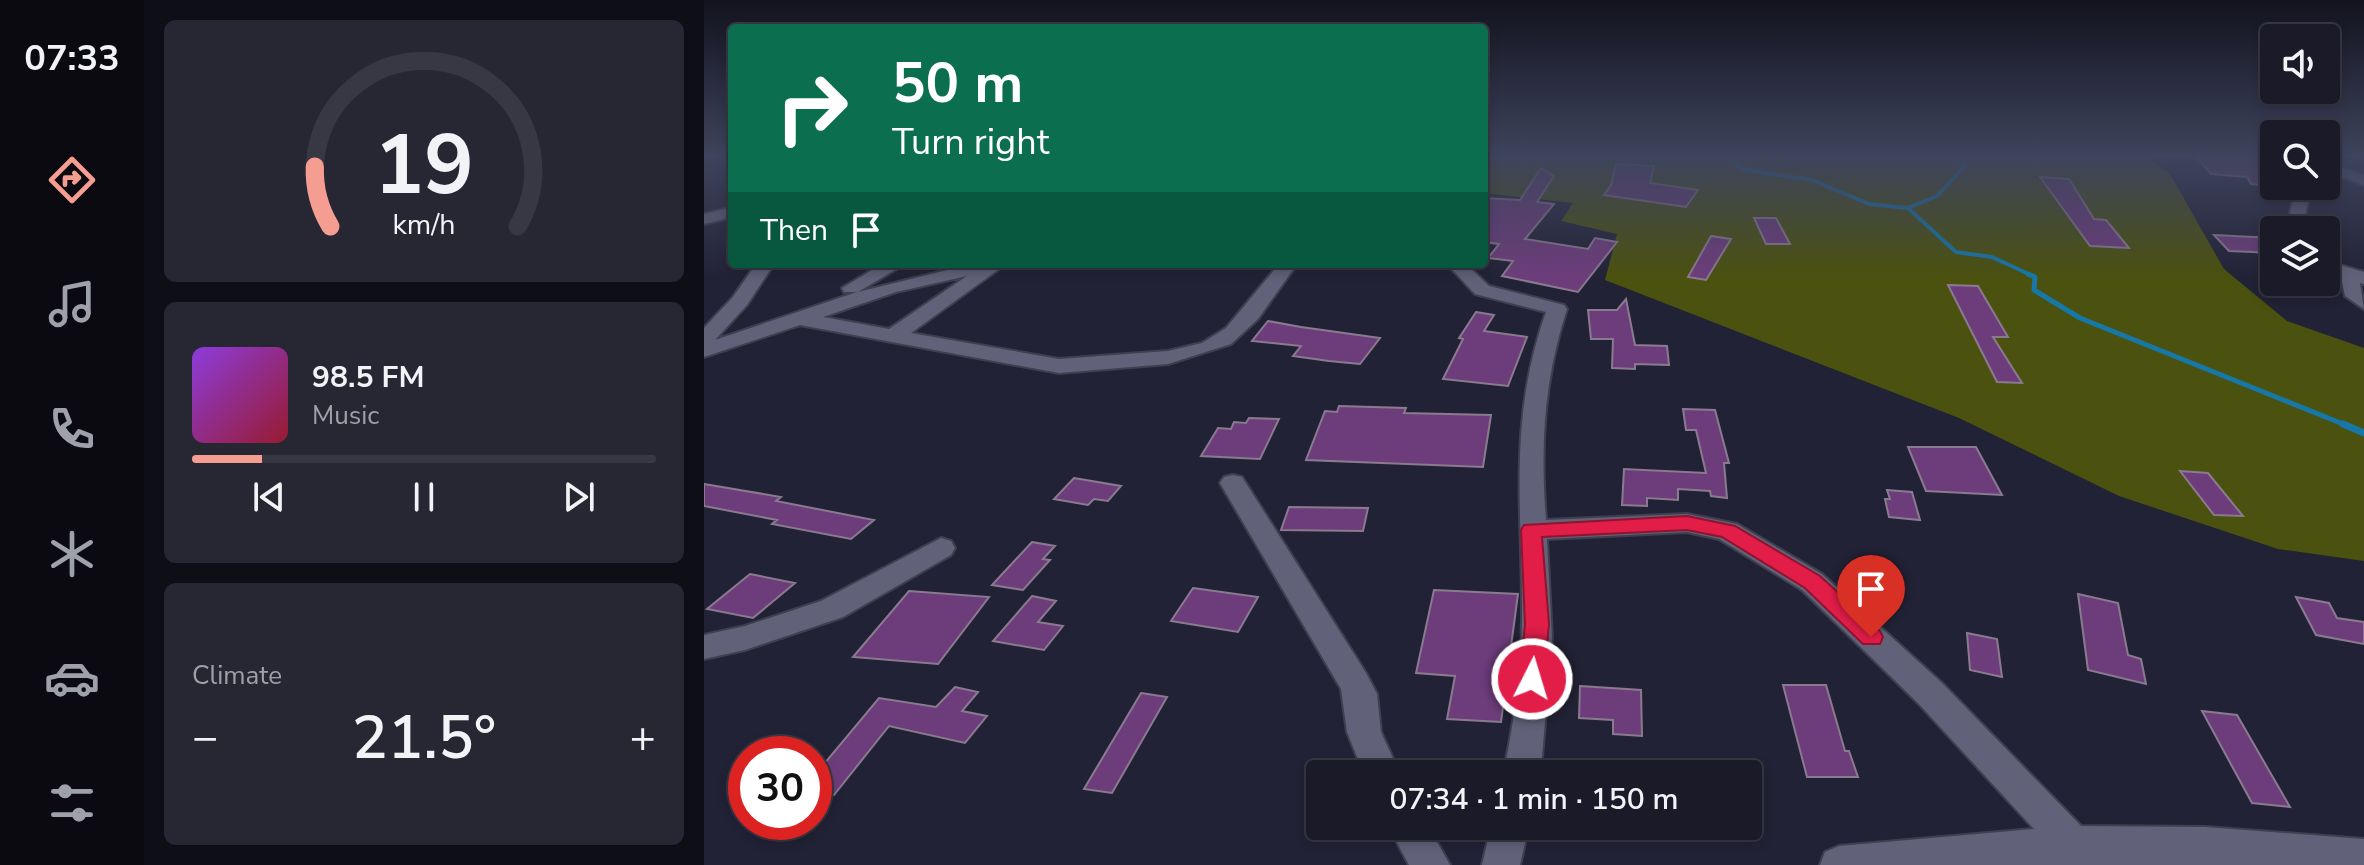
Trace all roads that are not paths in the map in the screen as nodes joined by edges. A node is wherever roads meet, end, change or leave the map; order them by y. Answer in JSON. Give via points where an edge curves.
{"nodes":[{"id":1,"x":728,"y":213,"type":"edge"},
{"id":2,"x":704,"y":219,"type":"edge"},
{"id":3,"x":704,"y":226,"type":"edge"},
{"id":4,"x":728,"y":228,"type":"edge"},
{"id":5,"x":762,"y":268,"type":"edge"},
{"id":6,"x":889,"y":268,"type":"edge"},
{"id":7,"x":979,"y":268,"type":"edge"},
{"id":8,"x":992,"y":268,"type":"edge"},
{"id":9,"x":1285,"y":268,"type":"edge"},
{"id":10,"x":1460,"y":268,"type":"edge"},
{"id":11,"x":2357,"y":277,"type":"edge"},
{"id":12,"x":2364,"y":303,"type":"edge"},
{"id":13,"x":796,"y":318,"type":"junction"},
{"id":14,"x":891,"y":337,"type":"junction"},
{"id":15,"x":704,"y":340,"type":"edge"},
{"id":16,"x":704,"y":351,"type":"edge"},
{"id":17,"x":1233,"y":483,"type":"dead end"},
{"id":18,"x":1531,"y":530,"type":"junction"},
{"id":19,"x":941,"y":548,"type":"dead end"},
{"id":20,"x":704,"y":647,"type":"edge"},
{"id":21,"x":1376,"y":760,"type":"edge"},
{"id":22,"x":1522,"y":760,"type":"edge"},
{"id":23,"x":1416,"y":840,"type":"edge"},
{"id":24,"x":1507,"y":840,"type":"edge"},
{"id":25,"x":2073,"y":844,"type":"junction"},
{"id":26,"x":2205,"y":845,"type":"junction"},
{"id":27,"x":2364,"y":858,"type":"edge"},
{"id":28,"x":1959,"y":860,"type":"edge"},
{"id":29,"x":1431,"y":865,"type":"edge"},
{"id":30,"x":1501,"y":865,"type":"edge"},
{"id":31,"x":1839,"y":865,"type":"edge"},
{"id":32,"x":2251,"y":865,"type":"edge"}],
"edges":[{"from":1,"to":2,"type":"street"},
{"from":3,"to":4,"type":"street"},
{"from":5,"to":15,"type":"street"},
{"from":6,"to":13,"type":"street"},
{"from":7,"to":13,"type":"street","via":[[891,287]]},
{"from":8,"to":14,"type":"street"},
{"from":9,"to":14,"type":"street","via":[[1240,327],[1221,343],[1178,354],[1095,367],[1059,366]]},
{"from":10,"to":18,"type":"street","via":[[1482,290],[1557,309],[1531,399]]},
{"from":11,"to":12,"type":"street","via":[[2352,292]]},
{"from":13,"to":14,"type":"street"},
{"from":13,"to":16,"type":"street"},
{"from":17,"to":21,"type":"street","via":[[1354,682]]},
{"from":18,"to":22,"type":"street","via":[[1537,624]]},
{"from":18,"to":25,"type":"street","via":[[1687,523],[1727,531],[1812,582],[1930,693]]},
{"from":19,"to":20,"type":"street","via":[[832,609]]},
{"from":23,"to":29,"type":"street"},
{"from":24,"to":30,"type":"street"},
{"from":25,"to":26,"type":"street"},
{"from":25,"to":28,"type":"street"},
{"from":26,"to":27,"type":"street"},
{"from":26,"to":32,"type":"street"},
{"from":28,"to":31,"type":"street"}]}
